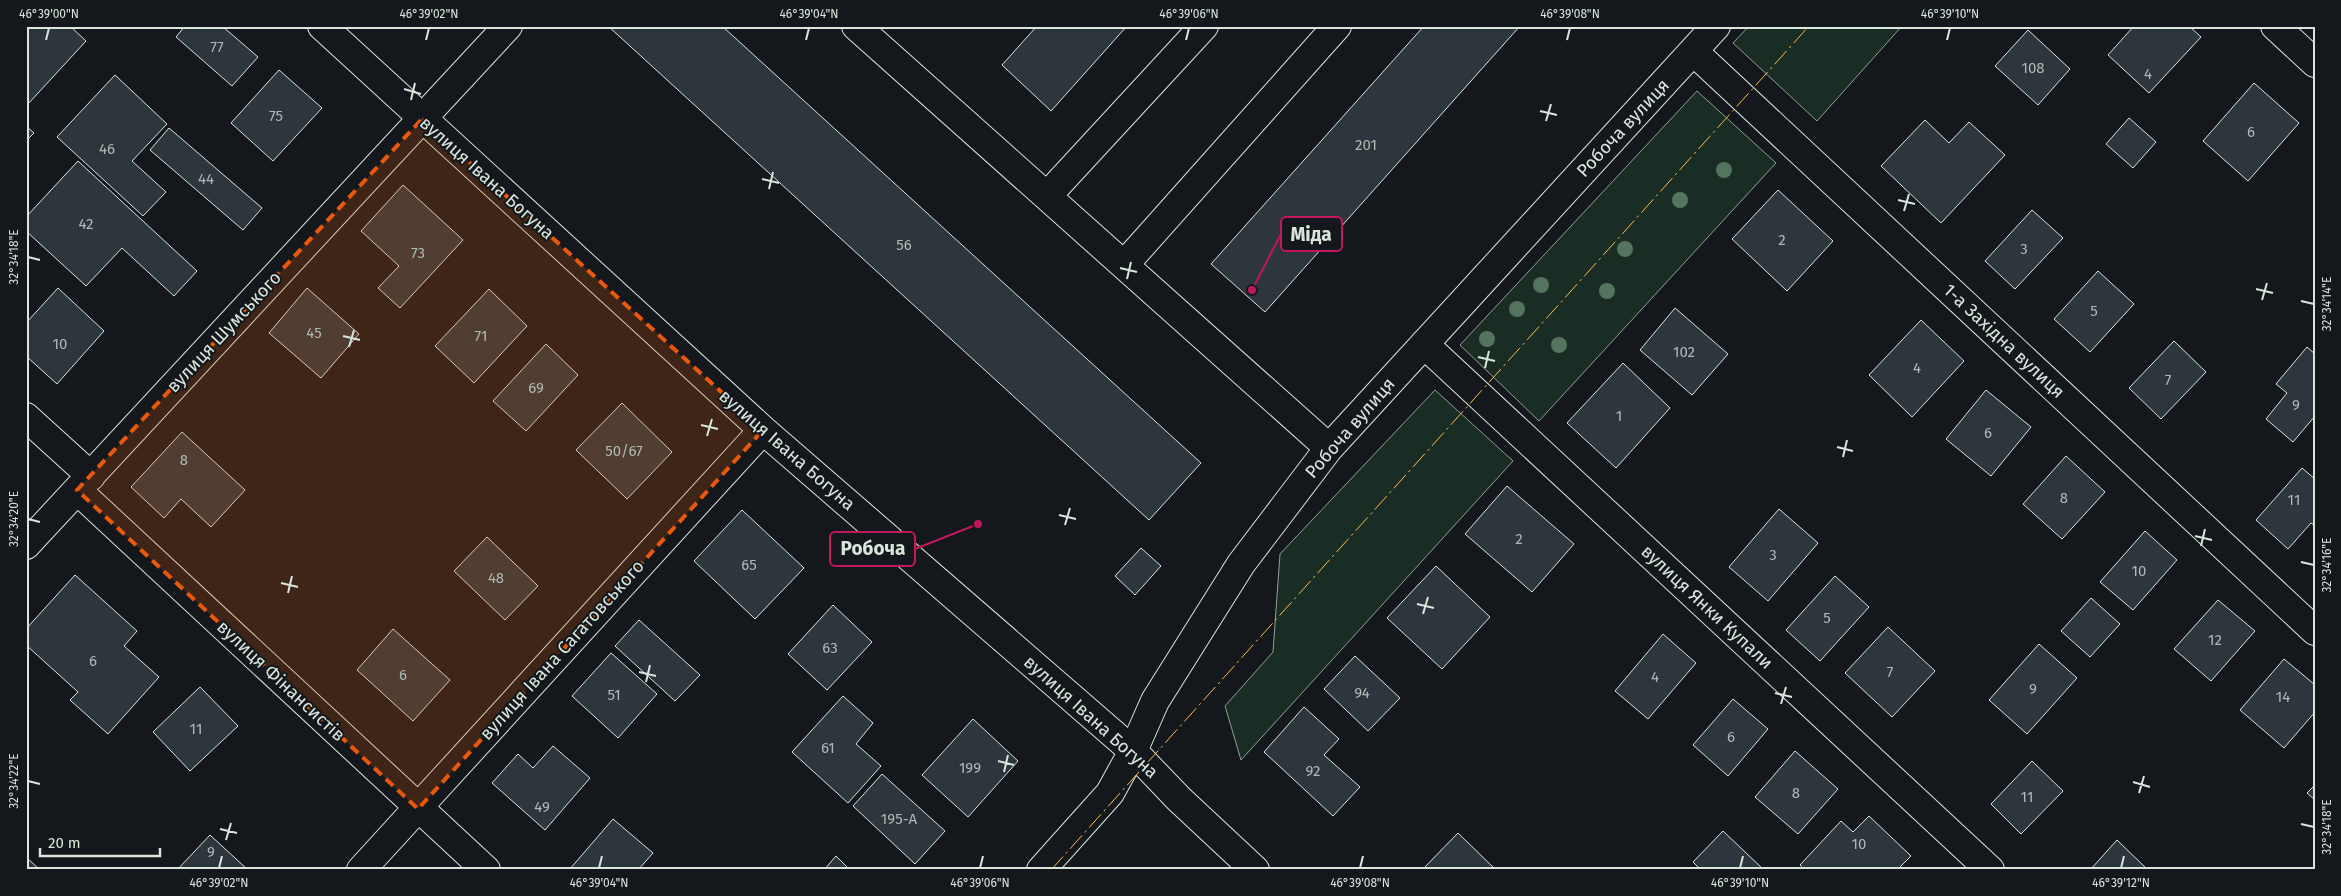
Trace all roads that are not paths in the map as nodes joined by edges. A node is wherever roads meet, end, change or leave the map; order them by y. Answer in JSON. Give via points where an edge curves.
{"nodes":[{"id":1,"x":322,"y":26,"type":"edge"},
{"id":2,"x":508,"y":26,"type":"edge"},
{"id":3,"x":856,"y":26,"type":"edge"},
{"id":4,"x":1204,"y":26,"type":"edge"},
{"id":5,"x":1337,"y":26,"type":"edge"},
{"id":6,"x":1716,"y":26,"type":"edge"},
{"id":7,"x":2275,"y":26,"type":"edge"},
{"id":8,"x":1693,"y":51,"type":"junction"},
{"id":9,"x":2315,"y":63,"type":"edge"},
{"id":10,"x":422,"y":119,"type":"junction"},
{"id":11,"x":1047,"y":196,"type":"junction"},
{"id":12,"x":1124,"y":265,"type":"junction"},
{"id":13,"x":1424,"y":344,"type":"junction"},
{"id":14,"x":26,"y":417,"type":"edge"},
{"id":15,"x":763,"y":430,"type":"junction"},
{"id":16,"x":1329,"y":448,"type":"junction"},
{"id":17,"x":84,"y":483,"type":"junction"},
{"id":18,"x":26,"y":545,"type":"edge"},
{"id":19,"x":2315,"y":630,"type":"edge"},
{"id":20,"x":1132,"y":751,"type":"junction"},
{"id":21,"x":418,"y":809,"type":"junction"},
{"id":22,"x":362,"y":870,"type":"edge"},
{"id":23,"x":486,"y":870,"type":"edge"},
{"id":24,"x":1041,"y":870,"type":"edge"},
{"id":25,"x":1256,"y":870,"type":"edge"},
{"id":26,"x":1990,"y":870,"type":"edge"}],
"edges":[{"from":1,"to":10,"type":"street","name":"вулиця Івана Богуна"},
{"from":2,"to":10,"type":"street","name":"вулиця Шумського"},
{"from":3,"to":11,"type":"street"},
{"from":4,"to":11,"type":"street"},
{"from":5,"to":12,"type":"street"},
{"from":6,"to":8,"type":"street","name":"Робоча вулиця"},
{"from":7,"to":9,"type":"street"},
{"from":8,"to":13,"type":"street","name":"Робоча вулиця"},
{"from":8,"to":19,"type":"street","name":"1-а Західна вулиця"},
{"from":10,"to":15,"type":"street","name":"вулиця Івана Богуна"},
{"from":10,"to":17,"type":"street","name":"вулиця Шумського"},
{"from":11,"to":12,"type":"street"},
{"from":12,"to":16,"type":"street"},
{"from":13,"to":16,"type":"street","name":"Робоча вулиця"},
{"from":13,"to":26,"type":"street","name":"вулиця Янки Купали"},
{"from":14,"to":17,"type":"street","name":"вулиця Фінансистів"},
{"from":15,"to":20,"type":"street","name":"вулиця Івана Богуна"},
{"from":15,"to":21,"type":"street","name":"вулиця Івана Сагатовського"},
{"from":16,"to":20,"type":"street","name":"Робоча вулиця","via":[[1241,564],[1154,701]]},
{"from":17,"to":18,"type":"street","name":"вулиця Шумського"},
{"from":17,"to":21,"type":"street","name":"вулиця Фінансистів"},
{"from":20,"to":24,"type":"street","name":"Робоча вулиця","via":[[1110,793]]},
{"from":20,"to":25,"type":"street","name":"вулиця Івана Богуна"},
{"from":21,"to":22,"type":"street","name":"вулиця Івана Сагатовського"},
{"from":21,"to":23,"type":"street","name":"вулиця Фінансистів"}]}
